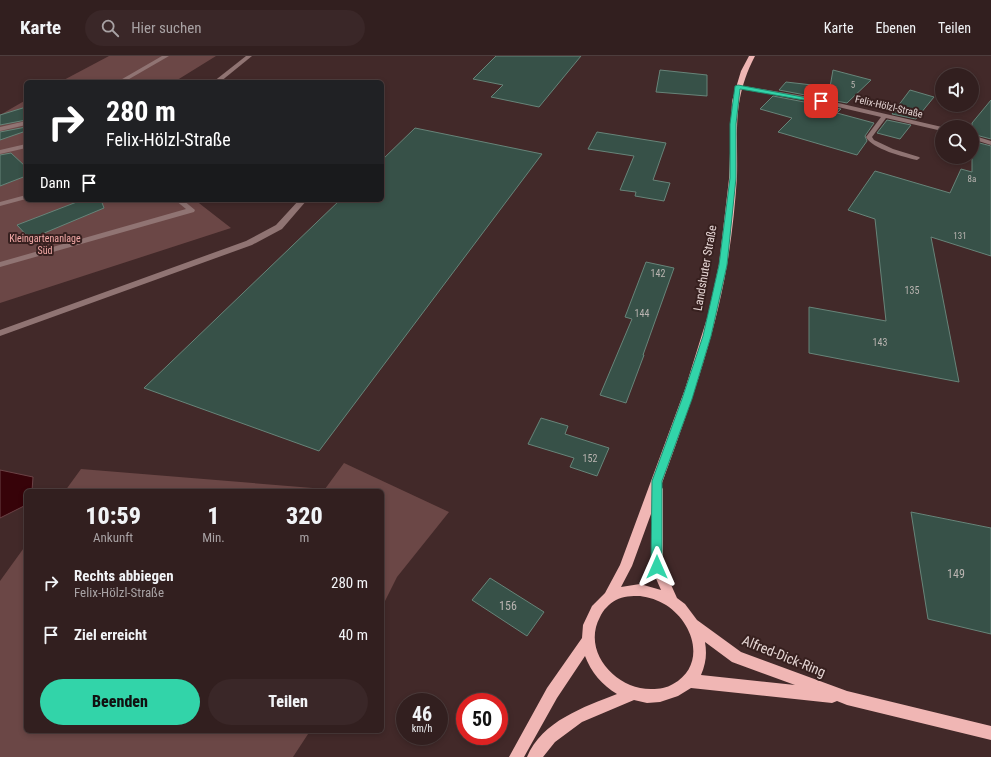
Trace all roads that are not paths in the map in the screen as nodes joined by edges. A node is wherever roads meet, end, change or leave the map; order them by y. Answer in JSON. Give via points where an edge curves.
{"nodes":[{"id":1,"x":166,"y":56,"type":"edge"},
{"id":2,"x":249,"y":56,"type":"edge"},
{"id":3,"x":752,"y":56,"type":"edge"},
{"id":4,"x":124,"y":80,"type":"edge"},
{"id":5,"x":219,"y":80,"type":"edge"},
{"id":6,"x":738,"y":86,"type":"junction"},
{"id":7,"x":885,"y":115,"type":"junction"},
{"id":8,"x":24,"y":123,"type":"edge"},
{"id":9,"x":935,"y":127,"type":"edge"},
{"id":10,"x":0,"y":129,"type":"edge"},
{"id":11,"x":979,"y":139,"type":"edge"},
{"id":12,"x":991,"y":143,"type":"edge"},
{"id":13,"x":24,"y":146,"type":"edge"},
{"id":14,"x":0,"y":152,"type":"edge"},
{"id":15,"x":917,"y":158,"type":"dead end"},
{"id":16,"x":24,"y":198,"type":"edge"},
{"id":17,"x":181,"y":202,"type":"edge"},
{"id":18,"x":301,"y":202,"type":"edge"},
{"id":19,"x":0,"y":204,"type":"edge"},
{"id":20,"x":0,"y":265,"type":"edge"},
{"id":21,"x":0,"y":333,"type":"edge"},
{"id":22,"x":657,"y":481,"type":"junction"},
{"id":23,"x":609,"y":598,"type":"junction"},
{"id":24,"x":672,"y":602,"type":"junction"},
{"id":25,"x":693,"y":625,"type":"junction"},
{"id":26,"x":588,"y":640,"type":"junction"},
{"id":27,"x":689,"y":681,"type":"junction"},
{"id":28,"x":633,"y":694,"type":"junction"},
{"id":29,"x":847,"y":698,"type":"junction"},
{"id":30,"x":991,"y":733,"type":"edge"},
{"id":31,"x":516,"y":757,"type":"edge"},
{"id":32,"x":534,"y":757,"type":"edge"}],
"edges":[{"from":1,"to":4,"type":"street"},
{"from":2,"to":5,"type":"street"},
{"from":3,"to":6,"type":"main road","name":"Landshuter Straße"},
{"from":6,"to":7,"type":"street","name":"Felix-Hölzl-Straße"},
{"from":6,"to":22,"type":"main road","name":"Landshuter Straße","via":[[733,124],[733,178],[723,265],[707,336]]},
{"from":7,"to":9,"type":"street","name":"Felix-Hölzl-Straße"},
{"from":7,"to":15,"type":"street","via":[[869,137],[871,141]]},
{"from":8,"to":10,"type":"street"},
{"from":11,"to":12,"type":"street"},
{"from":13,"to":14,"type":"street"},
{"from":16,"to":19,"type":"street"},
{"from":17,"to":20,"type":"street","via":[[191,210]]},
{"from":18,"to":21,"type":"street","via":[[278,227],[249,243]]},
{"from":22,"to":23,"type":"main road","name":"Landshuter Straße","via":[[626,567]]},
{"from":22,"to":24,"type":"main road","name":"Landshuter Straße","via":[[657,567]]},
{"from":23,"to":24,"type":"main road","via":[[623,591],[640,590]]},
{"from":23,"to":26,"type":"main road","via":[[597,609],[590,623]]},
{"from":24,"to":25,"type":"main road","via":[[684,612]]},
{"from":25,"to":27,"type":"main road","via":[[700,654]]},
{"from":25,"to":29,"type":"main road","name":"Alfred-Dick-Ring","via":[[737,657]]},
{"from":26,"to":28,"type":"main road","via":[[592,657],[602,673],[616,686]]},
{"from":26,"to":31,"type":"main road","via":[[552,693]]},
{"from":27,"to":28,"type":"main road","via":[[678,690],[664,696]]},
{"from":27,"to":29,"type":"main road","name":"Alfred-Dick-Ring"},
{"from":28,"to":32,"type":"main road","via":[[577,717],[550,737]]},
{"from":29,"to":30,"type":"main road","name":"Alfred-Dick-Ring"}]}
